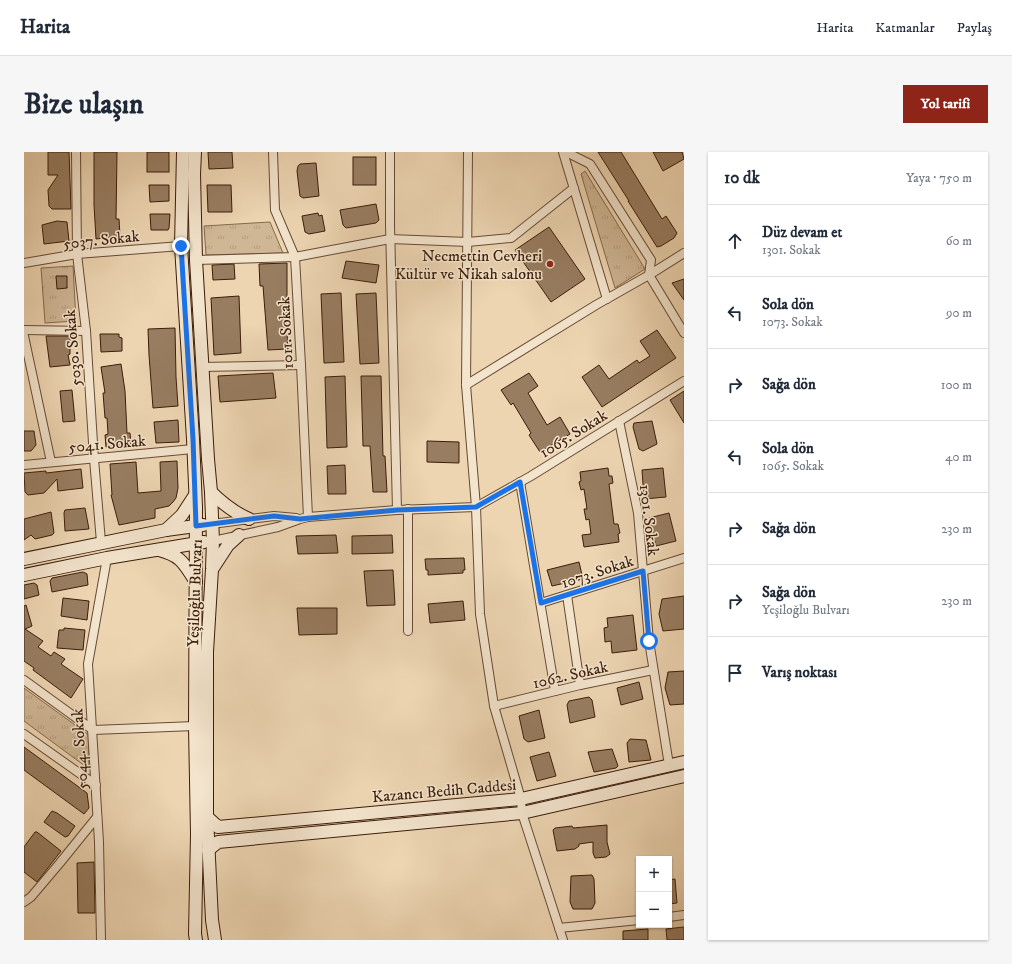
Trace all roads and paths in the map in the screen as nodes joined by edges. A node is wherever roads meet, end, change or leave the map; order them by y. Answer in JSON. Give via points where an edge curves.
{"nodes":[{"id":1,"x":76,"y":152,"type":"edge"},
{"id":2,"x":183,"y":152,"type":"edge"},
{"id":3,"x":195,"y":152,"type":"edge"},
{"id":4,"x":272,"y":152,"type":"edge"},
{"id":5,"x":390,"y":152,"type":"edge"},
{"id":6,"x":468,"y":152,"type":"edge"},
{"id":7,"x":565,"y":152,"type":"edge"},
{"id":8,"x":574,"y":188,"type":"junction"},
{"id":9,"x":390,"y":239,"type":"junction"},
{"id":10,"x":468,"y":242,"type":"junction"},
{"id":11,"x":181,"y":246,"type":"junction"},
{"id":12,"x":684,"y":253,"type":"edge"},
{"id":13,"x":77,"y":254,"type":"junction"},
{"id":14,"x":295,"y":257,"type":"junction"},
{"id":15,"x":196,"y":260,"type":"junction"},
{"id":16,"x":24,"y":263,"type":"edge"},
{"id":17,"x":649,"y":276,"type":"junction"},
{"id":18,"x":607,"y":299,"type":"junction"},
{"id":19,"x":24,"y":330,"type":"edge"},
{"id":20,"x":86,"y":331,"type":"junction"},
{"id":21,"x":684,"y":333,"type":"edge"},
{"id":22,"x":24,"y":336,"type":"edge"},
{"id":23,"x":301,"y":365,"type":"junction"},
{"id":24,"x":202,"y":367,"type":"junction"},
{"id":25,"x":684,"y":380,"type":"edge"},
{"id":26,"x":466,"y":385,"type":"junction"},
{"id":27,"x":619,"y":421,"type":"junction"},
{"id":28,"x":193,"y":449,"type":"junction"},
{"id":29,"x":94,"y":459,"type":"junction"},
{"id":30,"x":51,"y":462,"type":"junction"},
{"id":31,"x":24,"y":465,"type":"edge"},
{"id":32,"x":520,"y":482,"type":"junction"},
{"id":33,"x":211,"y":492,"type":"junction"},
{"id":34,"x":195,"y":496,"type":"junction"},
{"id":35,"x":476,"y":507,"type":"junction"},
{"id":36,"x":408,"y":509,"type":"junction"},
{"id":37,"x":397,"y":510,"type":"junction"},
{"id":38,"x":304,"y":518,"type":"junction"},
{"id":39,"x":249,"y":519,"type":"junction"},
{"id":40,"x":212,"y":524,"type":"junction"},
{"id":41,"x":196,"y":526,"type":"junction"},
{"id":42,"x":166,"y":530,"type":"junction"},
{"id":43,"x":239,"y":535,"type":"junction"},
{"id":44,"x":213,"y":541,"type":"junction"},
{"id":45,"x":101,"y":542,"type":"junction"},
{"id":46,"x":196,"y":543,"type":"junction"},
{"id":47,"x":158,"y":550,"type":"junction"},
{"id":48,"x":107,"y":558,"type":"junction"},
{"id":49,"x":684,"y":558,"type":"edge"},
{"id":50,"x":24,"y":559,"type":"edge"},
{"id":51,"x":212,"y":569,"type":"junction"},
{"id":52,"x":643,"y":571,"type":"junction"},
{"id":53,"x":24,"y":575,"type":"edge"},
{"id":54,"x":196,"y":582,"type":"junction"},
{"id":55,"x":566,"y":595,"type":"junction"},
{"id":56,"x":541,"y":603,"type":"junction"},
{"id":57,"x":408,"y":631,"type":"dead end"},
{"id":58,"x":653,"y":670,"type":"junction"},
{"id":59,"x":24,"y":680,"type":"edge"},
{"id":60,"x":580,"y":685,"type":"junction"},
{"id":61,"x":555,"y":691,"type":"junction"},
{"id":62,"x":494,"y":706,"type":"junction"},
{"id":63,"x":195,"y":726,"type":"junction"},
{"id":64,"x":93,"y":730,"type":"junction"},
{"id":65,"x":24,"y":734,"type":"edge"},
{"id":66,"x":684,"y":762,"type":"edge"},
{"id":67,"x":669,"y":766,"type":"junction"},
{"id":68,"x":684,"y":776,"type":"edge"},
{"id":69,"x":96,"y":785,"type":"junction"},
{"id":70,"x":521,"y":800,"type":"junction"},
{"id":71,"x":522,"y":813,"type":"junction"},
{"id":72,"x":97,"y":817,"type":"junction"},
{"id":73,"x":207,"y":817,"type":"junction"},
{"id":74,"x":208,"y":850,"type":"junction"},
{"id":75,"x":24,"y":902,"type":"edge"},
{"id":76,"x":684,"y":915,"type":"edge"},
{"id":77,"x":672,"y":917,"type":"edge"},
{"id":78,"x":636,"y":920,"type":"edge"},
{"id":79,"x":559,"y":928,"type":"junction"},
{"id":80,"x":101,"y":940,"type":"edge"},
{"id":81,"x":196,"y":940,"type":"edge"},
{"id":82,"x":215,"y":940,"type":"edge"},
{"id":83,"x":563,"y":940,"type":"edge"}],
"edges":[{"from":1,"to":13,"type":"street","name":"5030. Sokak"},
{"from":2,"to":11,"type":"main road","name":"Yeşiloğlu Bulvarı"},
{"from":3,"to":15,"type":"main road","name":"Yeşiloğlu Bulvarı"},
{"from":4,"to":14,"type":"street","name":"1011. Sokak","via":[[275,210]]},
{"from":5,"to":9,"type":"street"},
{"from":6,"to":10,"type":"street"},
{"from":7,"to":8,"type":"street"},
{"from":7,"to":17,"type":"street","via":[[590,164],[651,260]]},
{"from":8,"to":10,"type":"street","via":[[511,238]]},
{"from":8,"to":18,"type":"street"},
{"from":9,"to":10,"type":"street"},
{"from":9,"to":14,"type":"street"},
{"from":9,"to":37,"type":"street"},
{"from":10,"to":26,"type":"street"},
{"from":11,"to":13,"type":"street","name":"5037. Sokak"},
{"from":11,"to":28,"type":"main road","name":"Yeşiloğlu Bulvarı"},
{"from":12,"to":17,"type":"street"},
{"from":13,"to":16,"type":"street","name":"5037. Sokak"},
{"from":13,"to":20,"type":"street","name":"5030. Sokak"},
{"from":14,"to":15,"type":"street"},
{"from":14,"to":23,"type":"street","name":"1011. Sokak"},
{"from":15,"to":24,"type":"main road","name":"Yeşiloğlu Bulvarı"},
{"from":17,"to":18,"type":"street"},
{"from":17,"to":21,"type":"street"},
{"from":18,"to":26,"type":"street"},
{"from":19,"to":20,"type":"street"},
{"from":20,"to":29,"type":"street","name":"5030. Sokak"},
{"from":22,"to":30,"type":"street"},
{"from":23,"to":24,"type":"street"},
{"from":23,"to":38,"type":"street","name":"1011. Sokak"},
{"from":24,"to":33,"type":"main road","name":"Yeşiloğlu Bulvarı"},
{"from":25,"to":27,"type":"street","name":"1065. Sokak"},
{"from":26,"to":35,"type":"street"},
{"from":27,"to":32,"type":"street","name":"1065. Sokak"},
{"from":27,"to":52,"type":"street","name":"1301. Sokak","via":[[638,513]]},
{"from":28,"to":29,"type":"street","name":"5041. Sokak"},
{"from":28,"to":34,"type":"main road","name":"Yeşiloğlu Bulvarı"},
{"from":29,"to":30,"type":"street","name":"5041. Sokak"},
{"from":29,"to":45,"type":"street","name":"5030. Sokak"},
{"from":30,"to":31,"type":"street","name":"5041. Sokak"},
{"from":32,"to":35,"type":"street","name":"1065. Sokak"},
{"from":32,"to":56,"type":"street"},
{"from":33,"to":39,"type":"main road","via":[[234,513]]},
{"from":33,"to":40,"type":"main road","name":"Yeşiloğlu Bulvarı"},
{"from":34,"to":41,"type":"main road","name":"Yeşiloğlu Bulvarı"},
{"from":34,"to":42,"type":"main road","via":[[182,515]]},
{"from":35,"to":36,"type":"street"},
{"from":35,"to":62,"type":"street","via":[[480,614]]},
{"from":36,"to":37,"type":"street"},
{"from":36,"to":57,"type":"street"},
{"from":37,"to":38,"type":"street"},
{"from":38,"to":39,"type":"street","via":[[274,516]]},
{"from":38,"to":43,"type":"street","via":[[278,527]]},
{"from":39,"to":40,"type":"street"},
{"from":40,"to":41,"type":"main road"},
{"from":40,"to":44,"type":"main road","name":"Yeşiloğlu Bulvarı"},
{"from":41,"to":42,"type":"main road"},
{"from":41,"to":46,"type":"main road","name":"Yeşiloğlu Bulvarı"},
{"from":42,"to":45,"type":"main road"},
{"from":43,"to":44,"type":"street"},
{"from":43,"to":51,"type":"main road","via":[[228,545]]},
{"from":44,"to":46,"type":"main road"},
{"from":44,"to":51,"type":"main road","name":"Yeşiloğlu Bulvarı"},
{"from":45,"to":50,"type":"main road"},
{"from":46,"to":47,"type":"main road"},
{"from":46,"to":54,"type":"main road","name":"Yeşiloğlu Bulvarı"},
{"from":47,"to":48,"type":"main road"},
{"from":47,"to":54,"type":"main road","via":[[183,561]]},
{"from":48,"to":53,"type":"main road"},
{"from":48,"to":64,"type":"street","name":"5044. Sokak","via":[[88,664]]},
{"from":49,"to":52,"type":"street","name":"1073. Sokak"},
{"from":51,"to":73,"type":"main road","name":"Yeşiloğlu Bulvarı","via":[[207,652]]},
{"from":52,"to":55,"type":"street","name":"1073. Sokak"},
{"from":52,"to":58,"type":"street","name":"1301. Sokak"},
{"from":54,"to":63,"type":"main road","name":"Yeşiloğlu Bulvarı"},
{"from":55,"to":56,"type":"street","name":"1073. Sokak"},
{"from":55,"to":60,"type":"street"},
{"from":56,"to":61,"type":"street"},
{"from":58,"to":60,"type":"street","name":"1062. Sokak"},
{"from":58,"to":67,"type":"street","name":"1301. Sokak"},
{"from":59,"to":64,"type":"street"},
{"from":60,"to":61,"type":"street","name":"1062. Sokak"},
{"from":61,"to":62,"type":"street","name":"1062. Sokak"},
{"from":62,"to":70,"type":"street"},
{"from":63,"to":64,"type":"street"},
{"from":63,"to":81,"type":"main road","name":"Yeşiloğlu Bulvarı"},
{"from":64,"to":69,"type":"street","name":"5044. Sokak"},
{"from":65,"to":69,"type":"street"},
{"from":66,"to":67,"type":"main road","name":"Kazancı Bedih Caddesi"},
{"from":67,"to":70,"type":"main road","name":"Kazancı Bedih Caddesi"},
{"from":68,"to":71,"type":"main road","name":"Kazancı Bedih Caddesi"},
{"from":69,"to":72,"type":"street","name":"5044. Sokak"},
{"from":70,"to":71,"type":"street"},
{"from":70,"to":73,"type":"main road","name":"Kazancı Bedih Caddesi","via":[[218,826]]},
{"from":71,"to":74,"type":"main road","name":"Kazancı Bedih Caddesi","via":[[218,842]]},
{"from":71,"to":79,"type":"street"},
{"from":72,"to":75,"type":"street","via":[[31,897]]},
{"from":72,"to":80,"type":"street","name":"5044. Sokak"},
{"from":73,"to":74,"type":"main road","name":"Yeşiloğlu Bulvarı"},
{"from":74,"to":82,"type":"main road","name":"Yeşiloğlu Bulvarı"},
{"from":76,"to":77,"type":"street"},
{"from":78,"to":79,"type":"street"},
{"from":79,"to":83,"type":"street"}]}
